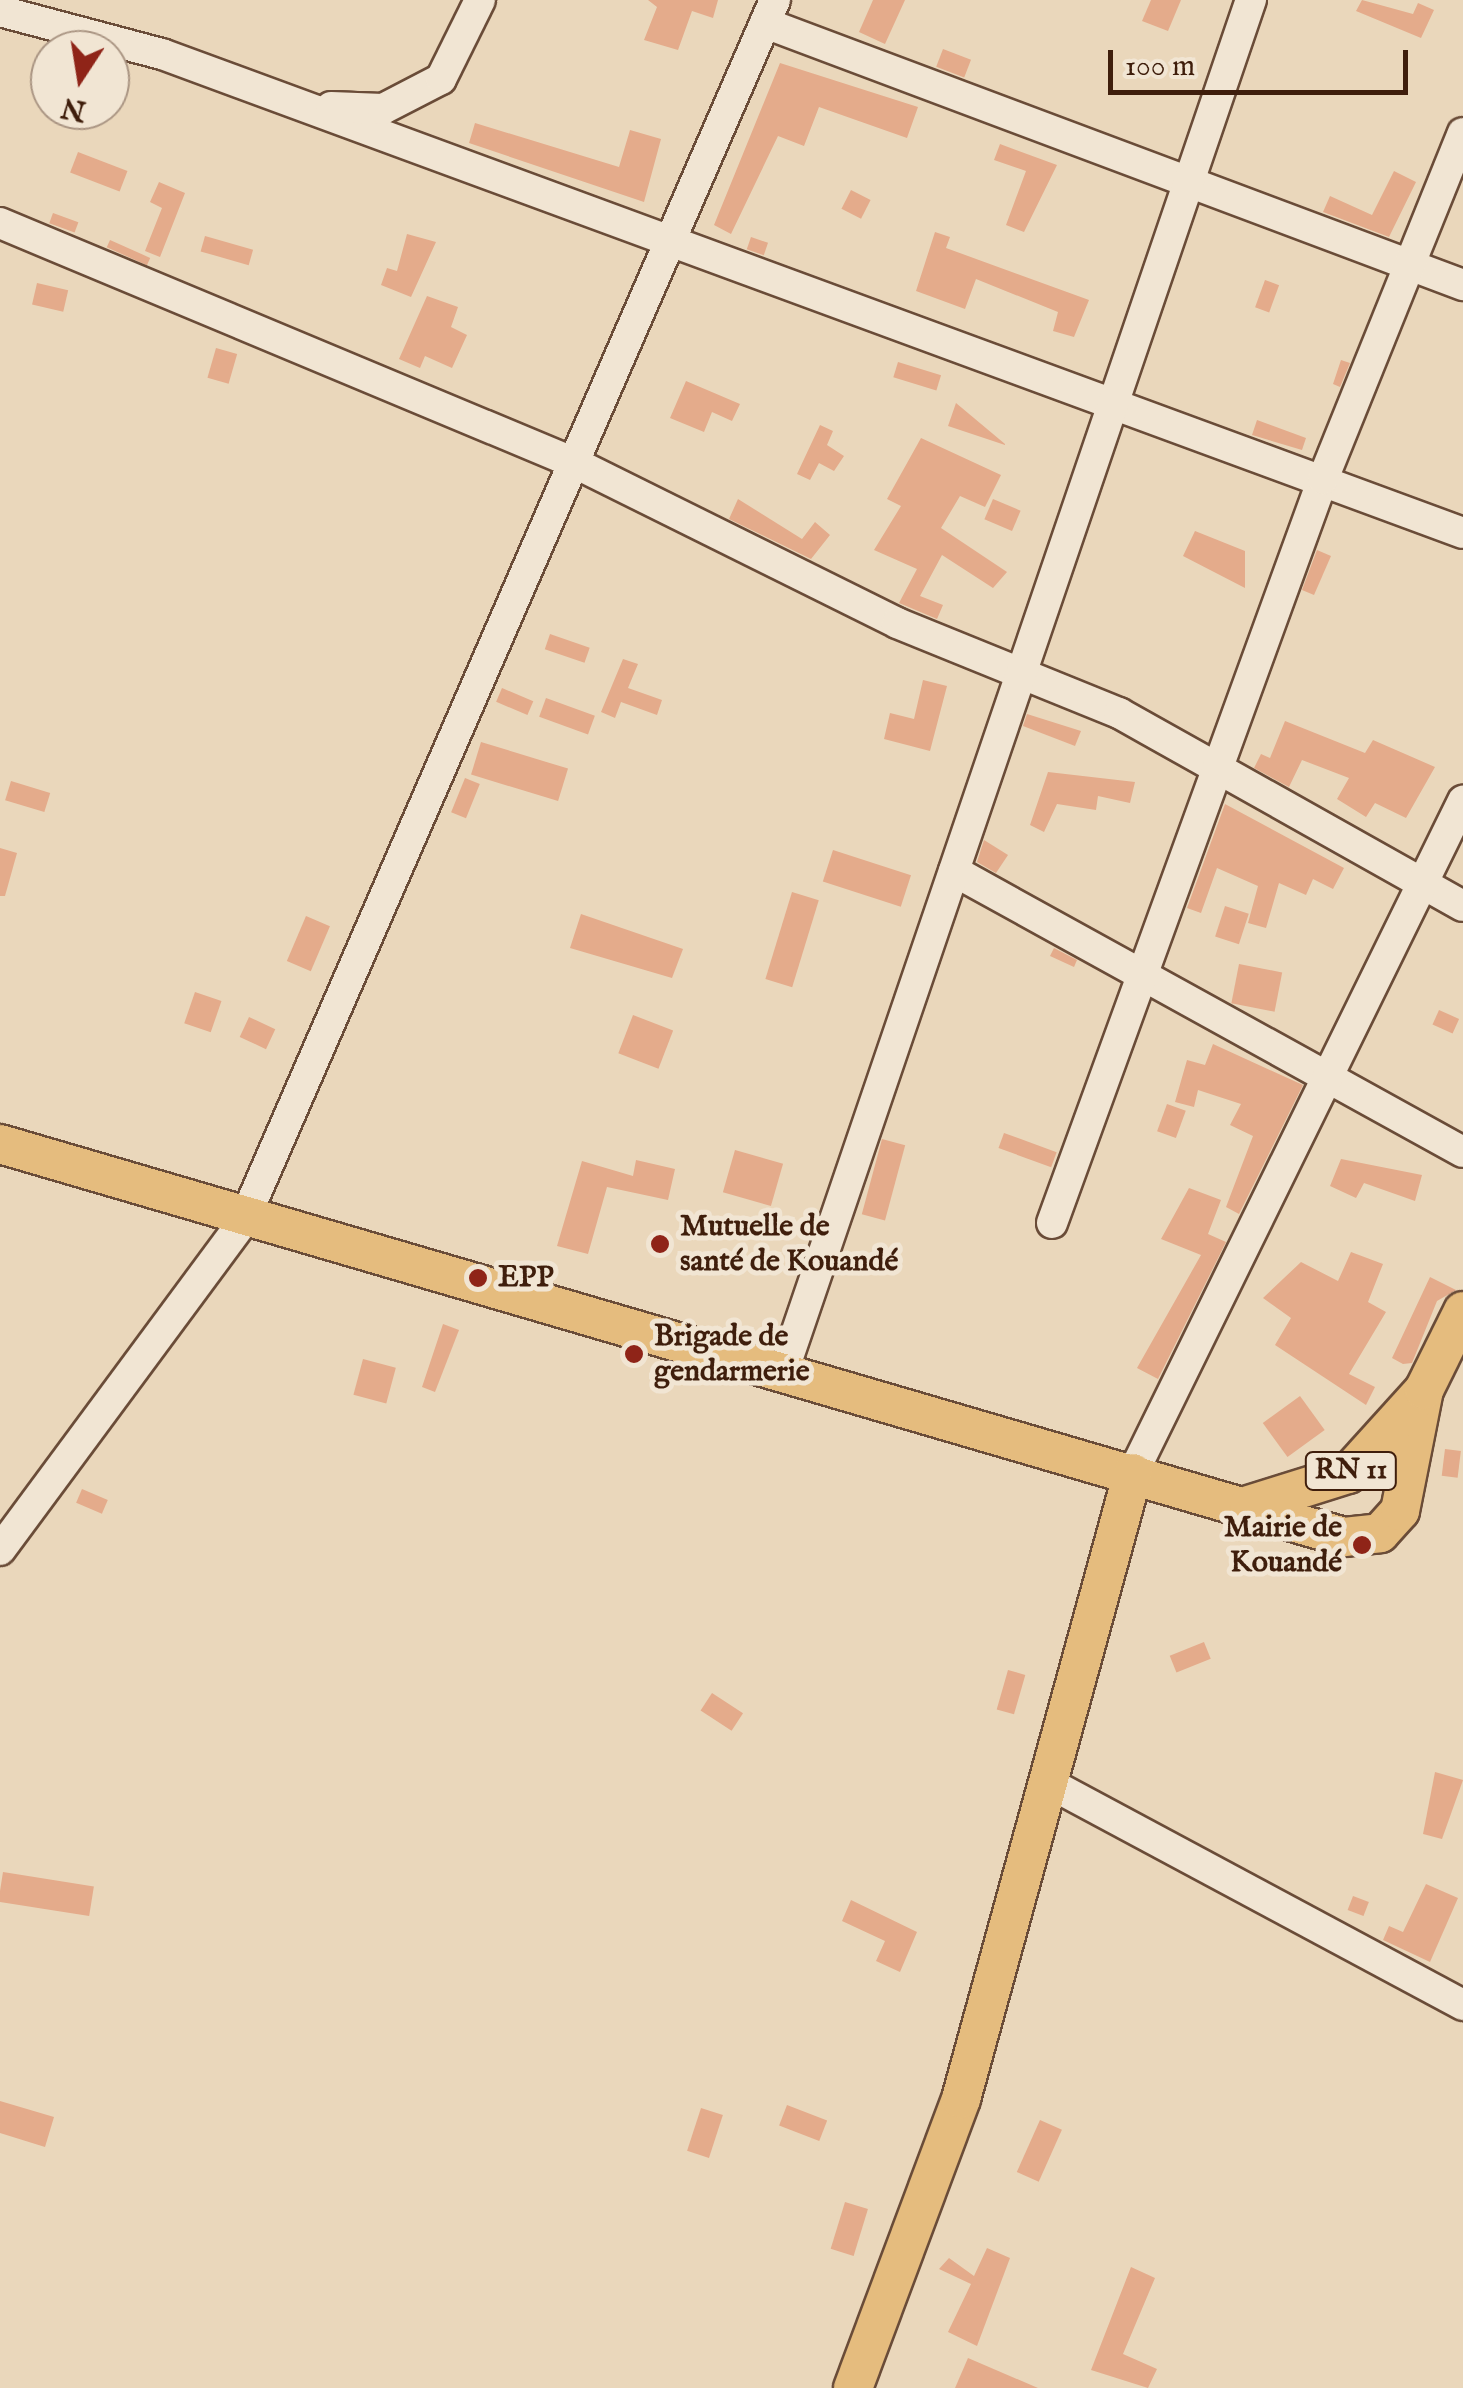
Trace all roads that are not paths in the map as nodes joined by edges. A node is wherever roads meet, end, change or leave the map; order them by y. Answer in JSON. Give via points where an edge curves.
{"nodes":[{"id":1,"x":480,"y":0,"type":"edge"},
{"id":2,"x":1252,"y":0,"type":"edge"},
{"id":3,"x":0,"y":10,"type":"edge"},
{"id":4,"x":770,"y":11,"type":"edge"},
{"id":5,"x":311,"y":109,"type":"junction"},
{"id":6,"x":1463,"y":134,"type":"edge"},
{"id":7,"x":1190,"y":182,"type":"junction"},
{"id":8,"x":0,"y":223,"type":"edge"},
{"id":9,"x":672,"y":240,"type":"junction"},
{"id":10,"x":1410,"y":265,"type":"junction"},
{"id":11,"x":1463,"y":285,"type":"edge"},
{"id":12,"x":1112,"y":407,"type":"junction"},
{"id":13,"x":577,"y":464,"type":"junction"},
{"id":14,"x":1323,"y":479,"type":"junction"},
{"id":15,"x":1463,"y":532,"type":"edge"},
{"id":16,"x":1021,"y":674,"type":"junction"},
{"id":17,"x":1220,"y":769,"type":"junction"},
{"id":18,"x":1463,"y":801,"type":"edge"},
{"id":19,"x":954,"y":871,"type":"junction"},
{"id":20,"x":1422,"y":882,"type":"junction"},
{"id":21,"x":1463,"y":906,"type":"edge"},
{"id":22,"x":1144,"y":975,"type":"junction"},
{"id":23,"x":1328,"y":1075,"type":"junction"},
{"id":24,"x":0,"y":1144,"type":"edge"},
{"id":25,"x":1463,"y":1152,"type":"edge"},
{"id":26,"x":244,"y":1220,"type":"junction"},
{"id":27,"x":1052,"y":1223,"type":"dead end"},
{"id":28,"x":1463,"y":1311,"type":"edge"},
{"id":29,"x":782,"y":1372,"type":"junction"},
{"id":30,"x":1424,"y":1390,"type":"junction"},
{"id":31,"x":1133,"y":1473,"type":"junction"},
{"id":32,"x":1249,"y":1505,"type":"junction"},
{"id":33,"x":0,"y":1550,"type":"edge"},
{"id":34,"x":1051,"y":1784,"type":"junction"},
{"id":35,"x":1463,"y":2005,"type":"edge"},
{"id":36,"x":853,"y":2388,"type":"edge"}],
"edges":[{"from":1,"to":5,"type":"street","via":[[441,80],[384,108]]},
{"from":2,"to":7,"type":"street"},
{"from":3,"to":5,"type":"street"},
{"from":4,"to":7,"type":"street"},
{"from":4,"to":9,"type":"street"},
{"from":5,"to":9,"type":"street"},
{"from":6,"to":10,"type":"street"},
{"from":7,"to":10,"type":"street"},
{"from":7,"to":12,"type":"street"},
{"from":8,"to":13,"type":"street"},
{"from":9,"to":12,"type":"street"},
{"from":9,"to":13,"type":"street"},
{"from":10,"to":11,"type":"street"},
{"from":10,"to":14,"type":"street"},
{"from":12,"to":14,"type":"street"},
{"from":12,"to":16,"type":"street"},
{"from":13,"to":16,"type":"street","via":[[897,624]]},
{"from":13,"to":26,"type":"street"},
{"from":14,"to":15,"type":"street"},
{"from":14,"to":17,"type":"street"},
{"from":16,"to":17,"type":"street"},
{"from":16,"to":19,"type":"street"},
{"from":17,"to":20,"type":"street"},
{"from":17,"to":22,"type":"street"},
{"from":18,"to":20,"type":"street"},
{"from":19,"to":22,"type":"street"},
{"from":19,"to":29,"type":"street"},
{"from":20,"to":21,"type":"street"},
{"from":20,"to":23,"type":"street"},
{"from":22,"to":23,"type":"street"},
{"from":22,"to":27,"type":"street"},
{"from":23,"to":25,"type":"street"},
{"from":23,"to":31,"type":"street"},
{"from":24,"to":26,"type":"main road"},
{"from":26,"to":29,"type":"main road"},
{"from":26,"to":33,"type":"street"},
{"from":28,"to":30,"type":"main road","number":"RN 11"},
{"from":29,"to":31,"type":"main road"},
{"from":30,"to":32,"type":"main road","number":"RN 11","via":[[1348,1474]]},
{"from":30,"to":32,"type":"main road","number":"RN 11","via":[[1400,1511],[1380,1533],[1308,1530]]},
{"from":31,"to":32,"type":"main road","number":"RN 11"},
{"from":31,"to":34,"type":"main road"},
{"from":34,"to":35,"type":"street"},
{"from":34,"to":36,"type":"main road","via":[[961,2099]]}]}
